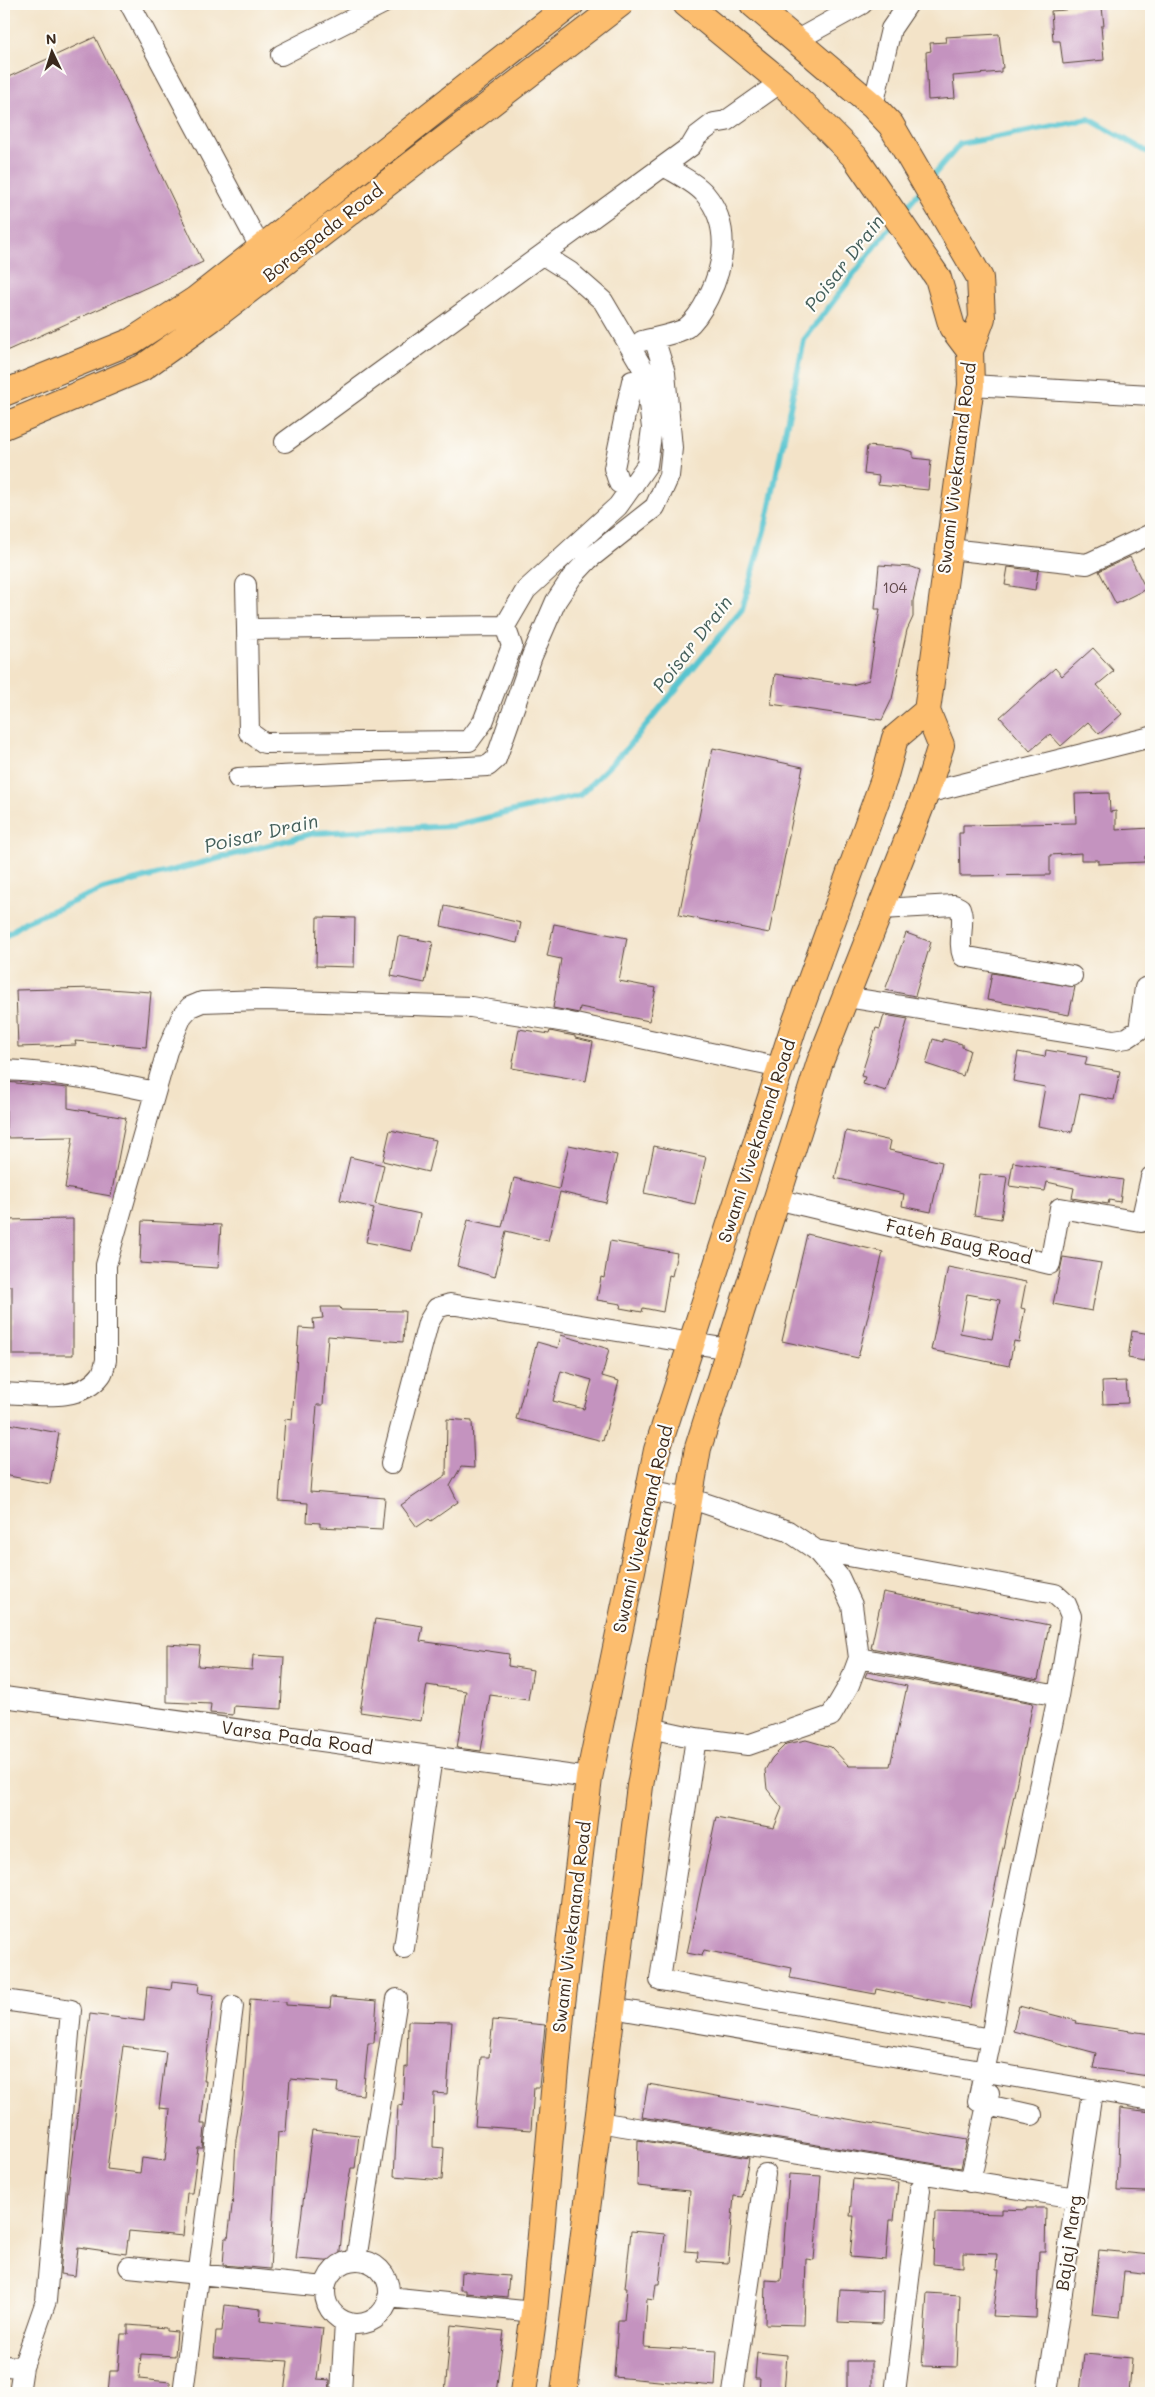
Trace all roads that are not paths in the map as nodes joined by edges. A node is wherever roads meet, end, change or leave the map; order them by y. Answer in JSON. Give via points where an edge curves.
{"nodes":[{"id":1,"x":130,"y":4,"type":"edge"},
{"id":2,"x":382,"y":4,"type":"edge"},
{"id":3,"x":571,"y":4,"type":"edge"},
{"id":4,"x":620,"y":4,"type":"edge"},
{"id":5,"x":686,"y":4,"type":"edge"},
{"id":6,"x":754,"y":4,"type":"edge"},
{"id":7,"x":862,"y":4,"type":"edge"},
{"id":8,"x":908,"y":4,"type":"edge"},
{"id":9,"x":797,"y":40,"type":"junction"},
{"id":10,"x":281,"y":55,"type":"dead end"},
{"id":11,"x":781,"y":82,"type":"junction"},
{"id":12,"x":873,"y":106,"type":"junction"},
{"id":13,"x":664,"y":166,"type":"junction"},
{"id":14,"x":261,"y":249,"type":"junction"},
{"id":15,"x":543,"y":255,"type":"junction"},
{"id":16,"x":654,"y":338,"type":"junction"},
{"id":17,"x":628,"y":345,"type":"junction"},
{"id":18,"x":970,"y":352,"type":"junction"},
{"id":19,"x":632,"y":381,"type":"dead end"},
{"id":20,"x":970,"y":384,"type":"junction"},
{"id":21,"x":4,"y":393,"type":"edge"},
{"id":22,"x":1151,"y":395,"type":"edge"},
{"id":23,"x":4,"y":426,"type":"edge"},
{"id":24,"x":286,"y":442,"type":"dead end"},
{"id":25,"x":633,"y":486,"type":"junction"},
{"id":26,"x":1151,"y":534,"type":"edge"},
{"id":27,"x":949,"y":549,"type":"junction"},
{"id":28,"x":246,"y":585,"type":"dead end"},
{"id":29,"x":504,"y":626,"type":"junction"},
{"id":30,"x":247,"y":629,"type":"junction"},
{"id":31,"x":927,"y":711,"type":"junction"},
{"id":32,"x":1151,"y":737,"type":"edge"},
{"id":33,"x":238,"y":778,"type":"dead end"},
{"id":34,"x":926,"y":793,"type":"junction"},
{"id":35,"x":881,"y":909,"type":"junction"},
{"id":36,"x":1072,"y":976,"type":"dead end"},
{"id":37,"x":1145,"y":988,"type":"dead end"},
{"id":38,"x":846,"y":996,"type":"junction"},
{"id":39,"x":780,"y":1068,"type":"junction"},
{"id":40,"x":4,"y":1070,"type":"edge"},
{"id":41,"x":155,"y":1092,"type":"junction"},
{"id":42,"x":1151,"y":1177,"type":"edge"},
{"id":43,"x":776,"y":1199,"type":"junction"},
{"id":44,"x":692,"y":1342,"type":"junction"},
{"id":45,"x":729,"y":1349,"type":"junction"},
{"id":46,"x":4,"y":1393,"type":"edge"},
{"id":47,"x":391,"y":1464,"type":"dead end"},
{"id":48,"x":648,"y":1490,"type":"junction"},
{"id":49,"x":689,"y":1498,"type":"junction"},
{"id":50,"x":816,"y":1550,"type":"junction"},
{"id":51,"x":859,"y":1658,"type":"junction"},
{"id":52,"x":1058,"y":1696,"type":"junction"},
{"id":53,"x":4,"y":1697,"type":"edge"},
{"id":54,"x":650,"y":1728,"type":"junction"},
{"id":55,"x":696,"y":1738,"type":"junction"},
{"id":56,"x":432,"y":1757,"type":"junction"},
{"id":57,"x":589,"y":1778,"type":"junction"},
{"id":58,"x":404,"y":1948,"type":"dead end"},
{"id":59,"x":397,"y":1999,"type":"dead end"},
{"id":60,"x":4,"y":2000,"type":"edge"},
{"id":61,"x":233,"y":2006,"type":"dead end"},
{"id":62,"x":612,"y":2008,"type":"junction"},
{"id":63,"x":991,"y":2039,"type":"junction"},
{"id":64,"x":989,"y":2071,"type":"junction"},
{"id":65,"x":1092,"y":2092,"type":"junction"},
{"id":66,"x":1151,"y":2100,"type":"edge"},
{"id":67,"x":987,"y":2105,"type":"junction"},
{"id":68,"x":1032,"y":2115,"type":"dead end"},
{"id":69,"x":598,"y":2122,"type":"junction"},
{"id":70,"x":765,"y":2174,"type":"dead end"},
{"id":71,"x":970,"y":2182,"type":"junction"},
{"id":72,"x":920,"y":2190,"type":"dead end"},
{"id":73,"x":1076,"y":2198,"type":"junction"},
{"id":74,"x":356,"y":2260,"type":"junction"},
{"id":75,"x":129,"y":2267,"type":"dead end"},
{"id":76,"x":199,"y":2274,"type":"junction"},
{"id":77,"x":325,"y":2287,"type":"junction"},
{"id":78,"x":388,"y":2297,"type":"junction"},
{"id":79,"x":534,"y":2312,"type":"junction"},
{"id":80,"x":345,"y":2322,"type":"junction"},
{"id":81,"x":14,"y":2366,"type":"edge"},
{"id":82,"x":19,"y":2393,"type":"edge"},
{"id":83,"x":183,"y":2393,"type":"edge"},
{"id":84,"x":341,"y":2393,"type":"edge"},
{"id":85,"x":523,"y":2393,"type":"edge"},
{"id":86,"x":564,"y":2393,"type":"edge"},
{"id":87,"x":733,"y":2393,"type":"edge"},
{"id":88,"x":895,"y":2393,"type":"edge"},
{"id":89,"x":1047,"y":2393,"type":"edge"}],
"edges":[{"from":1,"to":14,"type":"street"},
{"from":2,"to":10,"type":"street"},
{"from":3,"to":14,"type":"main road","name":"Boraspada Road"},
{"from":4,"to":23,"type":"main road","name":"Boraspada Road","via":[[142,368]]},
{"from":5,"to":11,"type":"main road","name":"Swami Vivekanand Road"},
{"from":6,"to":9,"type":"main road"},
{"from":7,"to":9,"type":"street"},
{"from":8,"to":12,"type":"street","via":[[891,29]]},
{"from":9,"to":12,"type":"main road"},
{"from":11,"to":13,"type":"street","via":[[726,121],[714,123]]},
{"from":11,"to":18,"type":"main road","name":"Swami Vivekanand Road","via":[[855,156],[938,278],[952,327]]},
{"from":12,"to":18,"type":"main road","via":[[891,125],[980,278],[982,318]]},
{"from":13,"to":15,"type":"street"},
{"from":13,"to":16,"type":"street","via":[[704,193],[722,229],[724,251],[718,278],[703,308],[685,328]]},
{"from":14,"to":21,"type":"main road","name":"Boraspada Road","via":[[195,300],[132,341]]},
{"from":15,"to":17,"type":"street","via":[[570,272],[602,301]]},
{"from":15,"to":24,"type":"street"},
{"from":16,"to":17,"type":"street"},
{"from":16,"to":33,"type":"street","via":[[666,373],[672,448],[670,476],[656,507],[589,559],[556,601],[532,656],[496,759],[488,766]]},
{"from":17,"to":25,"type":"street","via":[[645,372],[652,428],[647,465]]},
{"from":18,"to":20,"type":"main road","name":"Swami Vivekanand Road"},
{"from":19,"to":25,"type":"street","via":[[614,468],[619,483]]},
{"from":20,"to":22,"type":"street"},
{"from":20,"to":27,"type":"main road","name":"Swami Vivekanand Road"},
{"from":25,"to":29,"type":"street","via":[[618,506],[526,590]]},
{"from":26,"to":27,"type":"street","via":[[1087,564]]},
{"from":27,"to":31,"type":"main road","name":"Swami Vivekanand Road"},
{"from":28,"to":30,"type":"street"},
{"from":29,"to":30,"type":"street"},
{"from":29,"to":30,"type":"street","via":[[512,646],[483,722],[469,741],[440,742],[264,743],[248,732]]},
{"from":31,"to":34,"type":"main road","name":"Swami Vivekanand Road","via":[[941,745]]},
{"from":31,"to":39,"type":"main road","name":"Swami Vivekanand Road","via":[[895,738],[884,779]]},
{"from":32,"to":34,"type":"street"},
{"from":34,"to":35,"type":"main road","name":"Swami Vivekanand Road"},
{"from":35,"to":36,"type":"street","via":[[954,905],[962,914],[960,950],[963,956]]},
{"from":35,"to":38,"type":"main road","name":"Swami Vivekanand Road"},
{"from":37,"to":38,"type":"street","via":[[1139,1030],[1127,1038],[1114,1040]]},
{"from":38,"to":43,"type":"main road","name":"Swami Vivekanand Road","via":[[820,1062]]},
{"from":39,"to":41,"type":"street","via":[[566,1022],[471,1007],[265,1000],[202,1002],[190,1007],[182,1016],[167,1050]]},
{"from":39,"to":44,"type":"main road","name":"Swami Vivekanand Road"},
{"from":40,"to":41,"type":"street","via":[[85,1077]]},
{"from":41,"to":46,"type":"street","via":[[106,1265],[106,1360],[101,1374],[83,1390],[66,1394]]},
{"from":42,"to":43,"type":"street","name":"Fateh Baug Road","via":[[1141,1222],[1060,1208],[1050,1264]]},
{"from":43,"to":45,"type":"main road","name":"Swami Vivekanand Road"},
{"from":44,"to":45,"type":"street"},
{"from":44,"to":47,"type":"street","via":[[450,1304],[437,1308],[428,1322]]},
{"from":44,"to":48,"type":"main road","name":"Swami Vivekanand Road","via":[[657,1450]]},
{"from":45,"to":49,"type":"main road","name":"Swami Vivekanand Road","via":[[698,1448]]},
{"from":48,"to":49,"type":"street"},
{"from":48,"to":57,"type":"main road","name":"Swami Vivekanand Road"},
{"from":49,"to":50,"type":"street","via":[[788,1531]]},
{"from":49,"to":54,"type":"main road","name":"Swami Vivekanand Road"},
{"from":50,"to":51,"type":"street","via":[[839,1576],[852,1605]]},
{"from":50,"to":52,"type":"street","via":[[1056,1594],[1066,1604],[1071,1616]]},
{"from":51,"to":52,"type":"street"},
{"from":51,"to":55,"type":"street","via":[[831,1716],[748,1745]]},
{"from":52,"to":63,"type":"street","via":[[1010,1926]]},
{"from":53,"to":56,"type":"street","name":"Varsa Pada Road"},
{"from":54,"to":55,"type":"street"},
{"from":54,"to":62,"type":"main road","name":"Swami Vivekanand Road"},
{"from":55,"to":63,"type":"street","via":[[660,1980]]},
{"from":56,"to":57,"type":"street","name":"Varsa Pada Road"},
{"from":56,"to":58,"type":"street"},
{"from":57,"to":79,"type":"main road","name":"Swami Vivekanand Road","via":[[562,2004]]},
{"from":59,"to":74,"type":"street"},
{"from":60,"to":81,"type":"street","via":[[71,2010],[46,2301]]},
{"from":61,"to":76,"type":"street"},
{"from":62,"to":64,"type":"street"},
{"from":62,"to":69,"type":"main road","name":"Swami Vivekanand Road"},
{"from":63,"to":64,"type":"street"},
{"from":64,"to":65,"type":"street"},
{"from":64,"to":67,"type":"street"},
{"from":65,"to":66,"type":"street"},
{"from":65,"to":73,"type":"street","name":"Bajaj Marg"},
{"from":67,"to":68,"type":"street"},
{"from":67,"to":71,"type":"street"},
{"from":69,"to":71,"type":"street"},
{"from":69,"to":86,"type":"main road","name":"Swami Vivekanand Road"},
{"from":70,"to":87,"type":"street"},
{"from":71,"to":73,"type":"street"},
{"from":72,"to":88,"type":"street"},
{"from":73,"to":89,"type":"street","name":"Bajaj Marg"},
{"from":74,"to":77,"type":"street","via":[[336,2268]]},
{"from":74,"to":78,"type":"street","via":[[367,2262],[383,2274]]},
{"from":75,"to":76,"type":"street"},
{"from":76,"to":77,"type":"street"},
{"from":76,"to":83,"type":"street"},
{"from":77,"to":80,"type":"street","via":[[329,2308]]},
{"from":78,"to":79,"type":"street"},
{"from":78,"to":80,"type":"street","via":[[382,2312],[375,2318],[361,2323]]},
{"from":79,"to":85,"type":"main road","name":"Swami Vivekanand Road"},
{"from":80,"to":84,"type":"street"},
{"from":81,"to":82,"type":"street"}]}
